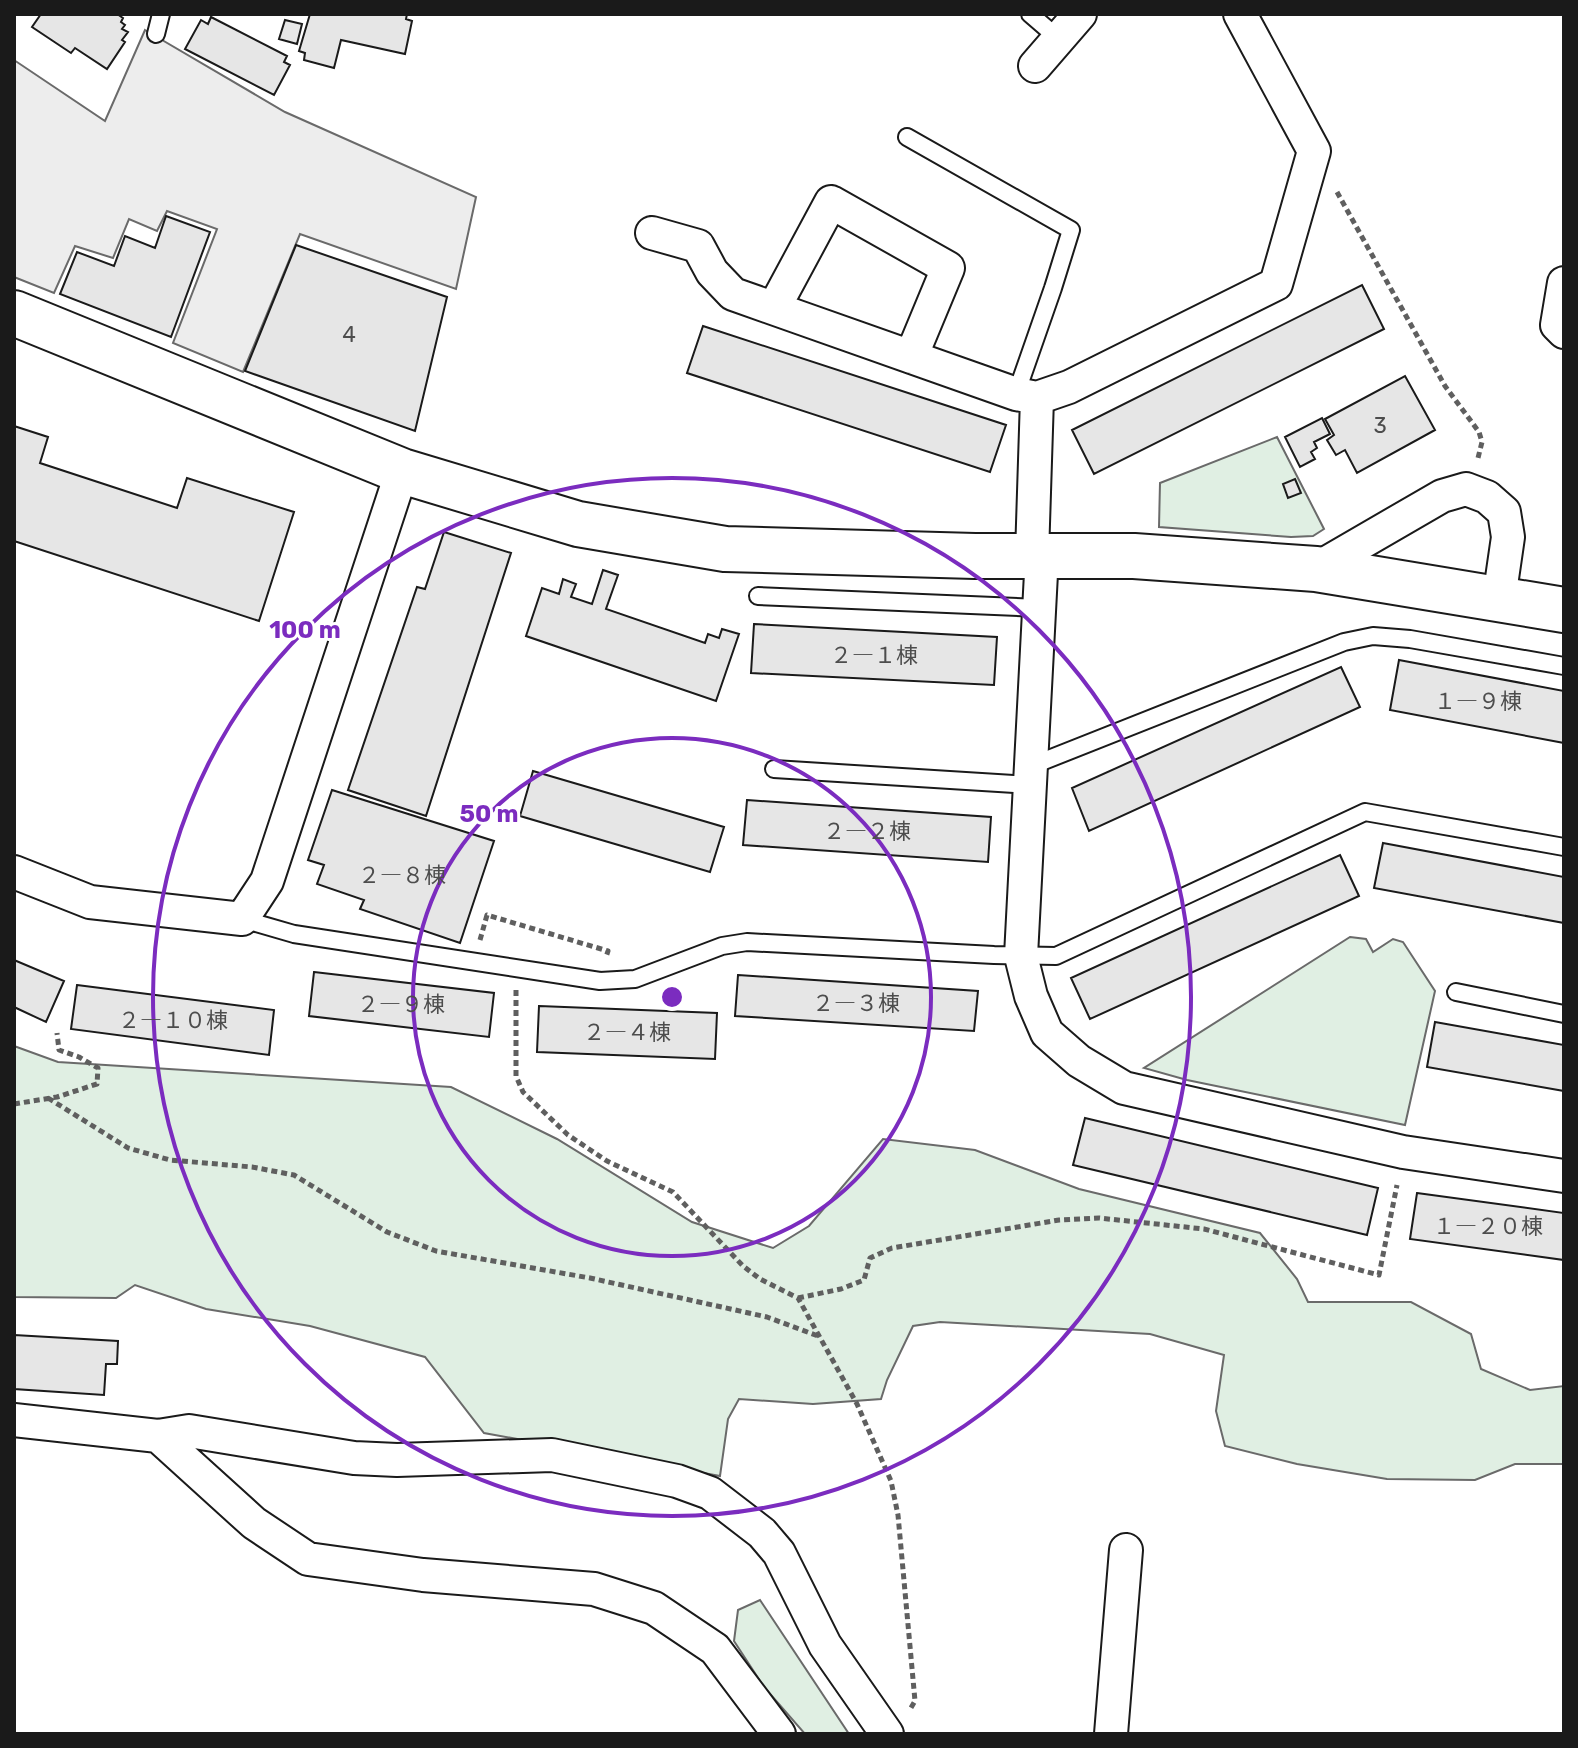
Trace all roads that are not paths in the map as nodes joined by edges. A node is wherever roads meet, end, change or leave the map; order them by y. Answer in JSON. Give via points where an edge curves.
{"nodes":[{"id":1,"x":161,"y":14,"type":"edge"},
{"id":2,"x":1030,"y":14,"type":"edge"},
{"id":3,"x":1080,"y":14,"type":"edge"},
{"id":4,"x":1240,"y":14,"type":"edge"},
{"id":5,"x":156,"y":34,"type":"dead end"},
{"id":6,"x":1059,"y":39,"type":"junction"},
{"id":7,"x":1035,"y":66,"type":"dead end"},
{"id":8,"x":907,"y":137,"type":"dead end"},
{"id":9,"x":652,"y":233,"type":"dead end"},
{"id":10,"x":1564,"y":283,"type":"edge"},
{"id":11,"x":774,"y":308,"type":"junction"},
{"id":12,"x":14,"y":313,"type":"edge"},
{"id":13,"x":1564,"y":332,"type":"edge"},
{"id":14,"x":911,"y":357,"type":"junction"},
{"id":15,"x":1027,"y":396,"type":"junction"},
{"id":16,"x":402,"y":471,"type":"junction"},
{"id":17,"x":1037,"y":555,"type":"junction"},
{"id":18,"x":1316,"y":569,"type":"junction"},
{"id":19,"x":758,"y":596,"type":"dead end"},
{"id":20,"x":1499,"y":599,"type":"junction"},
{"id":21,"x":1039,"y":608,"type":"junction"},
{"id":22,"x":1564,"y":610,"type":"edge"},
{"id":23,"x":1564,"y":666,"type":"edge"},
{"id":24,"x":774,"y":769,"type":"dead end"},
{"id":25,"x":1031,"y":776,"type":"junction"},
{"id":26,"x":1564,"y":847,"type":"edge"},
{"id":27,"x":14,"y":872,"type":"edge"},
{"id":28,"x":242,"y":919,"type":"junction"},
{"id":29,"x":1021,"y":956,"type":"junction"},
{"id":30,"x":1456,"y":992,"type":"dead end"},
{"id":31,"x":1564,"y":1014,"type":"edge"},
{"id":32,"x":1564,"y":1176,"type":"edge"},
{"id":33,"x":14,"y":1420,"type":"edge"},
{"id":34,"x":158,"y":1436,"type":"junction"},
{"id":35,"x":1126,"y":1550,"type":"dead end"},
{"id":36,"x":894,"y":1728,"type":"edge"},
{"id":37,"x":779,"y":1734,"type":"edge"},
{"id":38,"x":1111,"y":1734,"type":"edge"}],
"edges":[{"from":1,"to":5,"type":"lane"},
{"from":2,"to":6,"type":"lane"},
{"from":3,"to":6,"type":"street"},
{"from":4,"to":15,"type":"street","via":[[1314,151],[1276,284],[1069,387]]},
{"from":6,"to":7,"type":"street"},
{"from":8,"to":15,"type":"lane","via":[[1071,230]]},
{"from":9,"to":11,"type":"street","via":[[698,246],[712,272],[733,294]]},
{"from":10,"to":13,"type":"street","via":[[1557,325]]},
{"from":11,"to":14,"type":"street"},
{"from":11,"to":14,"type":"street","via":[[831,202],[948,268]]},
{"from":12,"to":16,"type":"street"},
{"from":14,"to":15,"type":"street"},
{"from":15,"to":17,"type":"street"},
{"from":16,"to":17,"type":"street","via":[[578,524],[725,549]]},
{"from":16,"to":28,"type":"street","via":[[267,881]]},
{"from":17,"to":18,"type":"street"},
{"from":17,"to":21,"type":"street"},
{"from":18,"to":20,"type":"street"},
{"from":18,"to":20,"type":"street","via":[[1442,496],[1466,489],[1487,497],[1504,512],[1508,537]]},
{"from":19,"to":21,"type":"lane"},
{"from":20,"to":22,"type":"street"},
{"from":21,"to":25,"type":"street"},
{"from":23,"to":25,"type":"lane","via":[[1373,636],[1344,642]]},
{"from":24,"to":25,"type":"lane"},
{"from":25,"to":29,"type":"street"},
{"from":26,"to":29,"type":"lane","via":[[1365,812],[1056,956]]},
{"from":27,"to":28,"type":"street","via":[[90,902]]},
{"from":28,"to":29,"type":"lane","via":[[294,934],[600,981],[635,979],[722,946],[747,942]]},
{"from":29,"to":32,"type":"street","via":[[1047,1033],[1079,1061],[1124,1088],[1403,1152]]},
{"from":30,"to":31,"type":"lane"},
{"from":33,"to":34,"type":"street"},
{"from":34,"to":36,"type":"street","via":[[189,1431],[354,1458],[552,1455],[710,1493],[779,1553],[825,1645]]},
{"from":34,"to":37,"type":"street","via":[[254,1523],[308,1559],[594,1589],[654,1608],[715,1649]]},
{"from":35,"to":38,"type":"street"}]}
